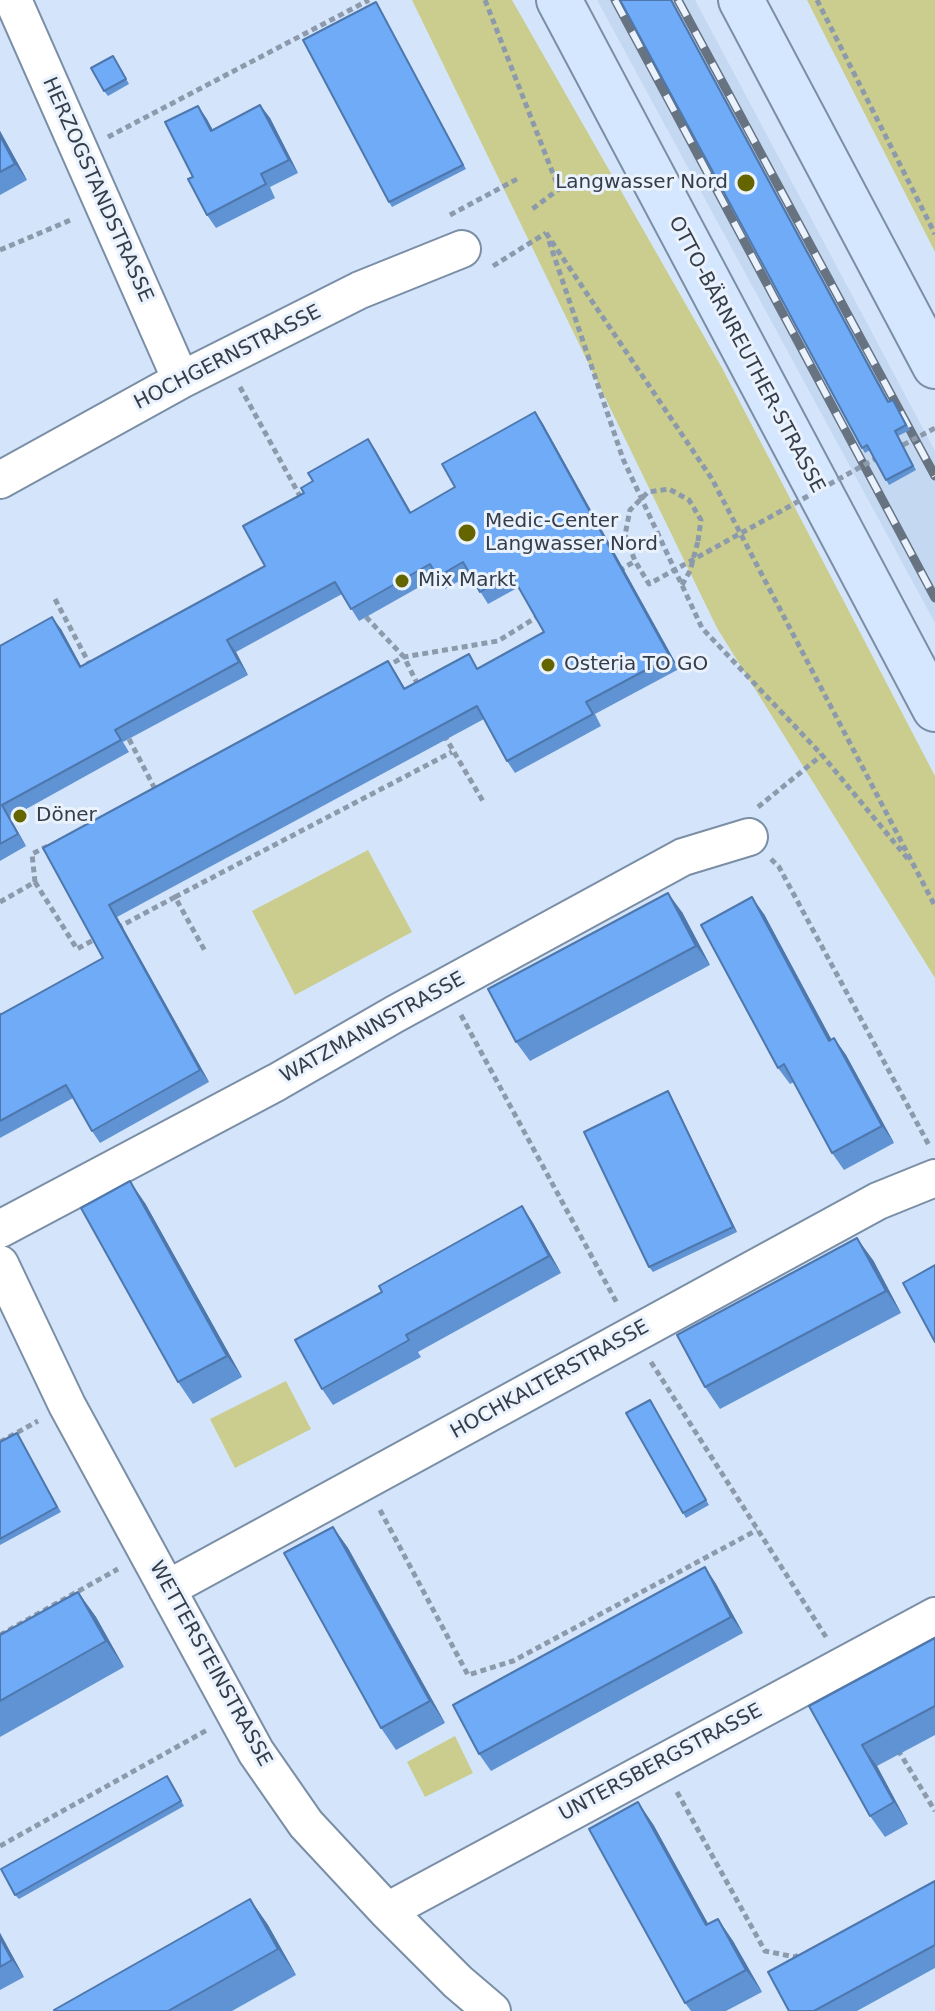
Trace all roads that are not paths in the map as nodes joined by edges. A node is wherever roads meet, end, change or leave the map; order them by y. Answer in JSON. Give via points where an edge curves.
{"nodes":[{"id":1,"x":13,"y":0,"type":"edge"},
{"id":2,"x":559,"y":0,"type":"edge"},
{"id":3,"x":741,"y":0,"type":"edge"},
{"id":4,"x":453,"y":233,"type":"road end"},
{"id":5,"x":935,"y":366,"type":"edge"},
{"id":6,"x":181,"y":380,"type":"junction"},
{"id":7,"x":0,"y":480,"type":"edge"},
{"id":8,"x":935,"y":709,"type":"edge"},
{"id":9,"x":749,"y":837,"type":"road end"},
{"id":10,"x":935,"y":1178,"type":"edge"},
{"id":11,"x":0,"y":1229,"type":"edge"},
{"id":12,"x":0,"y":1264,"type":"edge"},
{"id":13,"x":167,"y":1589,"type":"junction"},
{"id":14,"x":935,"y":1616,"type":"edge"},
{"id":15,"x":387,"y":1911,"type":"junction"},
{"id":16,"x":492,"y":2011,"type":"edge"}],
"edges":[{"from":1,"to":6,"type":"street","name":"HERZOGSTANDSTRASSE"},
{"from":2,"to":8,"type":"main road","name":"OTTO-BÄRNREUTHER-STRASSE"},
{"from":3,"to":5,"type":"main road"},
{"from":4,"to":6,"type":"street","name":"HOCHGERNSTRASSE","via":[[360,290]]},
{"from":6,"to":7,"type":"street","name":"HOCHGERNSTRASSE"},
{"from":9,"to":11,"type":"street","name":"WATZMANNSTRASSE","via":[[683,857]]},
{"from":10,"to":13,"type":"street","name":"HOCHKALTERSTRASSE","via":[[878,1201]]},
{"from":12,"to":13,"type":"street","name":"WETTERSTEINSTRASSE","via":[[67,1405]]},
{"from":13,"to":15,"type":"street","name":"WETTERSTEINSTRASSE","via":[[256,1752],[306,1824]]},
{"from":14,"to":15,"type":"street","name":"UNTERSBERGSTRASSE"},
{"from":15,"to":16,"type":"street","name":"WETTERSTEINSTRASSE"}]}
